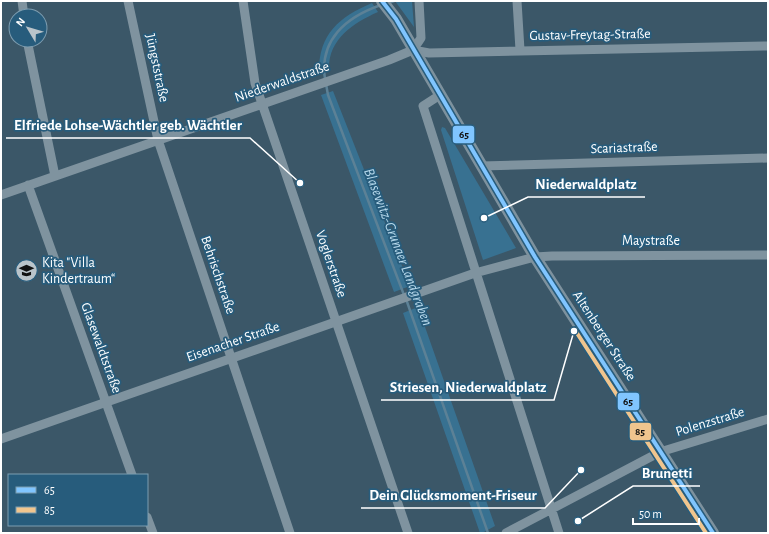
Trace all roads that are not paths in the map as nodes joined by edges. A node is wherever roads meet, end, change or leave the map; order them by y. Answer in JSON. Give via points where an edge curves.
{"nodes":[{"id":1,"x":128,"y":1,"type":"edge"},
{"id":2,"x":243,"y":1,"type":"edge"},
{"id":3,"x":419,"y":3,"type":"edge"},
{"id":4,"x":518,"y":3,"type":"edge"},
{"id":5,"x":386,"y":5,"type":"edge"},
{"id":6,"x":768,"y":46,"type":"edge"},
{"id":7,"x":29,"y":48,"type":"edge"},
{"id":8,"x":413,"y":50,"type":"junction"},
{"id":9,"x":520,"y":50,"type":"junction"},
{"id":10,"x":440,"y":95,"type":"junction"},
{"id":11,"x":262,"y":104,"type":"junction"},
{"id":12,"x":158,"y":140,"type":"junction"},
{"id":13,"x":768,"y":158,"type":"edge"},
{"id":14,"x":481,"y":166,"type":"junction"},
{"id":15,"x":55,"y":176,"type":"junction"},
{"id":16,"x":28,"y":185,"type":"junction"},
{"id":17,"x":1,"y":195,"type":"edge"},
{"id":18,"x":768,"y":255,"type":"edge"},
{"id":19,"x":534,"y":257,"type":"junction"},
{"id":20,"x":475,"y":273,"type":"junction"},
{"id":21,"x":336,"y":321,"type":"junction"},
{"id":22,"x":231,"y":358,"type":"junction"},
{"id":23,"x":106,"y":402,"type":"junction"},
{"id":24,"x":768,"y":419,"type":"edge"},
{"id":25,"x":1,"y":439,"type":"edge"},
{"id":26,"x":660,"y":452,"type":"junction"},
{"id":27,"x":132,"y":474,"type":"edge"},
{"id":28,"x":551,"y":509,"type":"junction"},
{"id":29,"x":148,"y":520,"type":"edge"},
{"id":30,"x":153,"y":533,"type":"edge"},
{"id":31,"x":290,"y":533,"type":"edge"},
{"id":32,"x":408,"y":533,"type":"edge"},
{"id":33,"x":506,"y":533,"type":"edge"},
{"id":34,"x":559,"y":533,"type":"edge"},
{"id":35,"x":713,"y":533,"type":"edge"}],
"edges":[{"from":1,"to":12,"type":"street","name":"Jüngststraße"},
{"from":2,"to":11,"type":"street","name":"Voglerstraße","via":[[255,83]]},
{"from":3,"to":8,"type":"street","via":[[421,38]]},
{"from":4,"to":9,"type":"street"},
{"from":5,"to":8,"type":"main road","name":"Altenberger Straße"},
{"from":6,"to":9,"type":"street","name":"Gustav-Freytag-Straße"},
{"from":7,"to":15,"type":"street"},
{"from":8,"to":9,"type":"street","name":"Gustav-Freytag-Straße","via":[[429,53]]},
{"from":8,"to":10,"type":"main road","name":"Altenberger Straße"},
{"from":8,"to":11,"type":"street","name":"Niederwaldstraße"},
{"from":10,"to":14,"type":"main road","name":"Altenberger Straße"},
{"from":10,"to":20,"type":"street","via":[[423,106]]},
{"from":11,"to":12,"type":"street","name":"Niederwaldstraße"},
{"from":11,"to":21,"type":"street","name":"Voglerstraße"},
{"from":12,"to":15,"type":"street","name":"Niederwaldstraße"},
{"from":12,"to":22,"type":"street","name":"Behrischstraße"},
{"from":13,"to":14,"type":"street","name":"Scariastraße"},
{"from":14,"to":19,"type":"main road","name":"Altenberger Straße"},
{"from":15,"to":16,"type":"street","name":"Niederwaldstraße"},
{"from":16,"to":17,"type":"street","name":"Niederwaldstraße"},
{"from":16,"to":23,"type":"street","name":"Glasewaldtstraße"},
{"from":18,"to":19,"type":"street","name":"Maystraße"},
{"from":19,"to":20,"type":"street","name":"Maystraße"},
{"from":19,"to":26,"type":"main road","name":"Altenberger Straße"},
{"from":20,"to":21,"type":"street","name":"Eisenacher Straße"},
{"from":20,"to":28,"type":"street"},
{"from":21,"to":22,"type":"street","name":"Eisenacher Straße"},
{"from":21,"to":32,"type":"street","name":"Voglerstraße"},
{"from":22,"to":23,"type":"street","name":"Eisenacher Straße"},
{"from":22,"to":31,"type":"street","name":"Behrischstraße"},
{"from":23,"to":25,"type":"street","name":"Eisenacher Straße"},
{"from":23,"to":27,"type":"street","name":"Glasewaldtstraße"},
{"from":24,"to":26,"type":"street","name":"Polenzstraße"},
{"from":26,"to":28,"type":"street","name":"Polenzstraße"},
{"from":26,"to":35,"type":"main road","name":"Altenberger Straße"},
{"from":28,"to":33,"type":"street","name":"Polenzstraße"},
{"from":28,"to":34,"type":"street"},
{"from":29,"to":30,"type":"street"}]}
